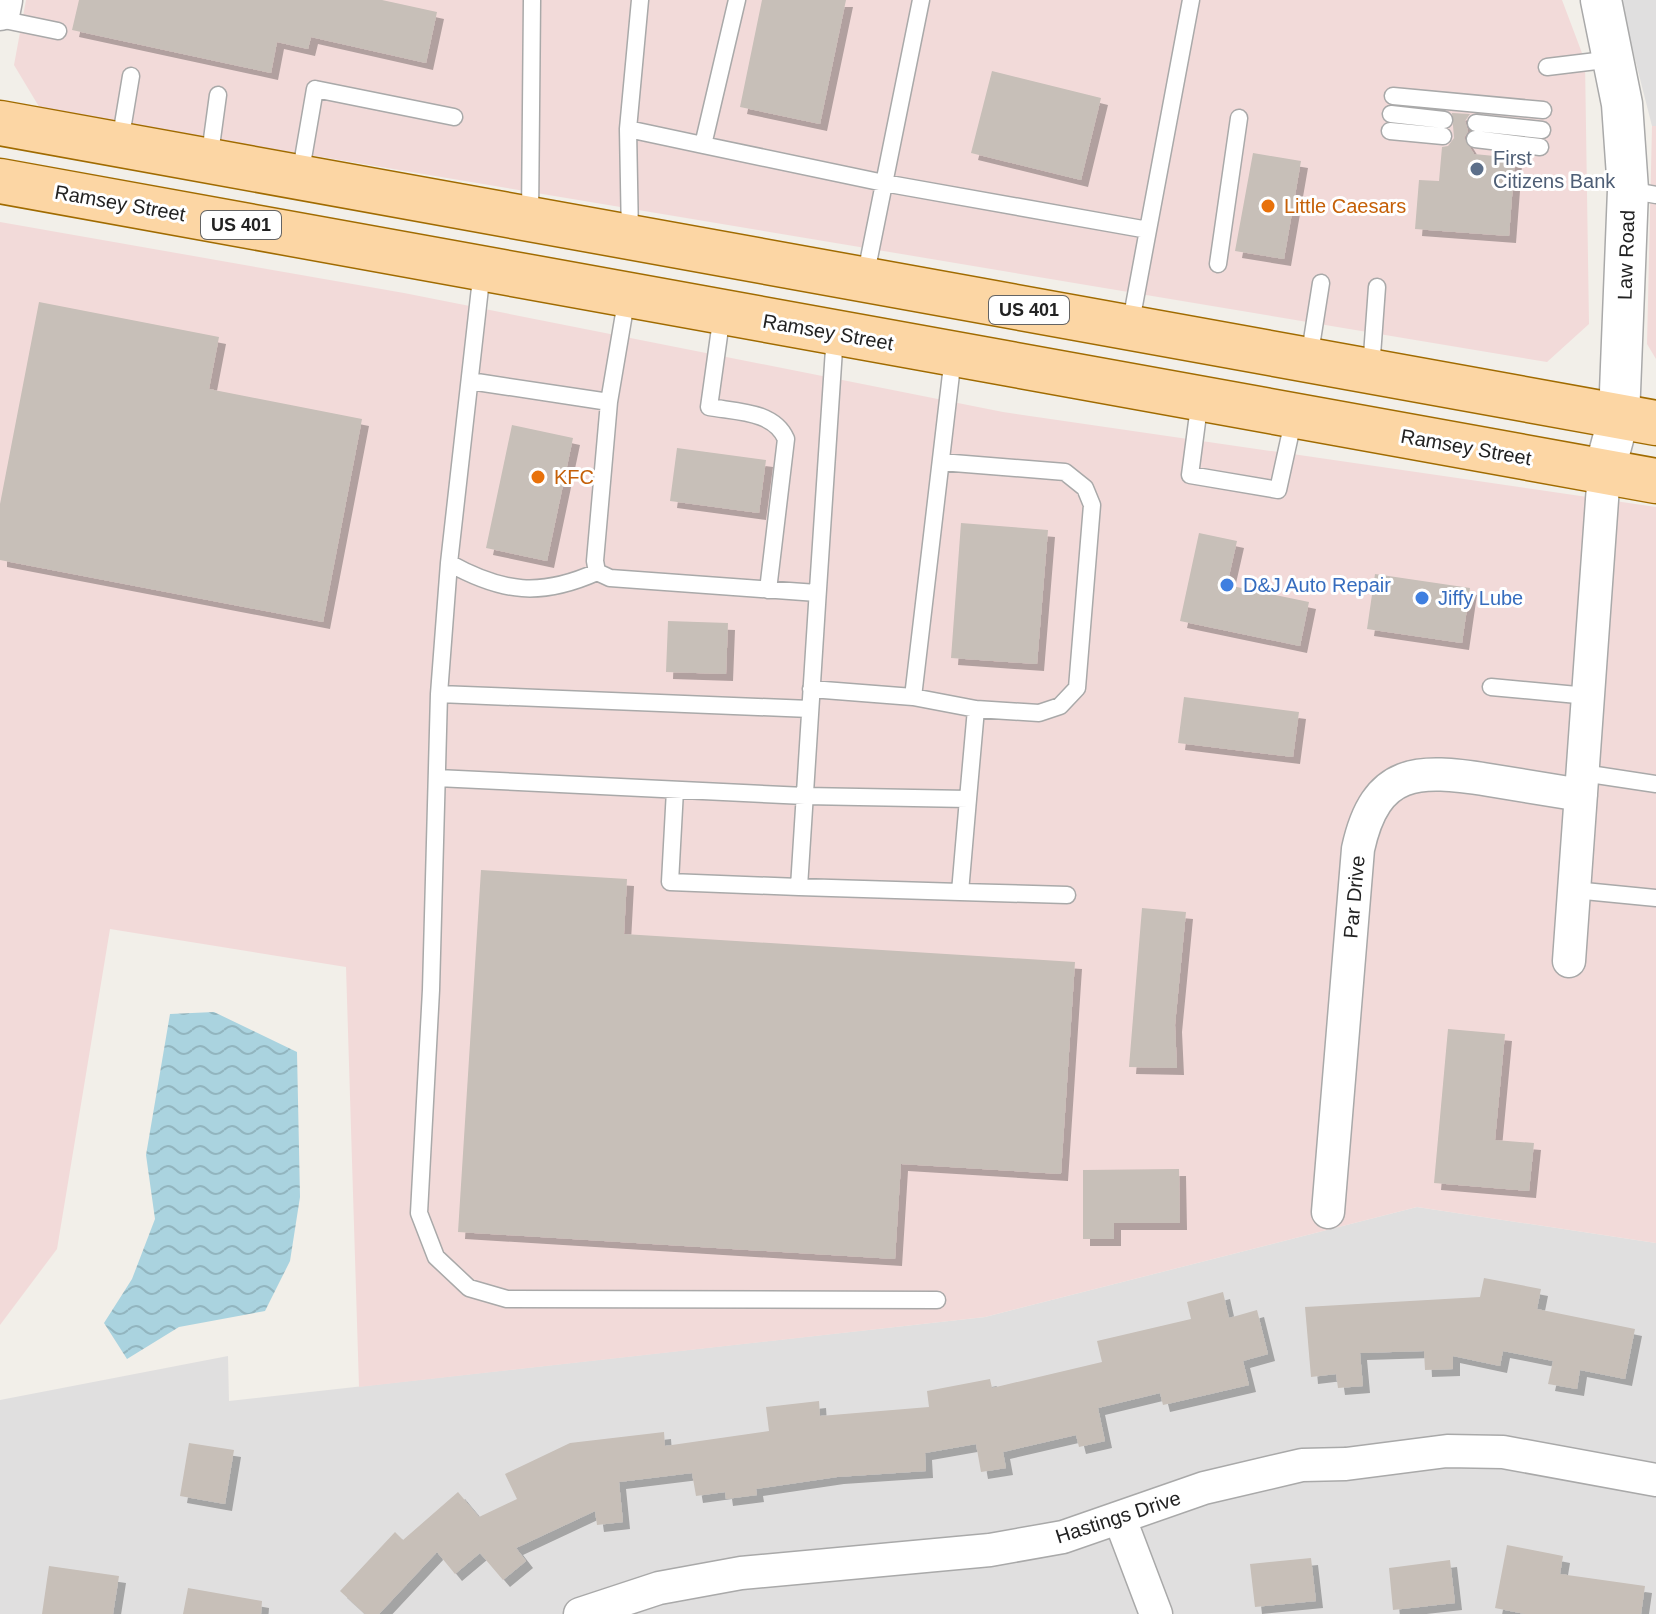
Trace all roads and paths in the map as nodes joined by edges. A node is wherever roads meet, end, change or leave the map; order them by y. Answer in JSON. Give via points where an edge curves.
{"nodes":[{"id":1,"x":2,"y":0,"type":"edge"},
{"id":2,"x":532,"y":0,"type":"edge"},
{"id":3,"x":640,"y":0,"type":"edge"},
{"id":4,"x":737,"y":0,"type":"edge"},
{"id":5,"x":921,"y":0,"type":"edge"},
{"id":6,"x":1191,"y":0,"type":"edge"},
{"id":7,"x":1601,"y":0,"type":"edge"},
{"id":8,"x":0,"y":10,"type":"edge"},
{"id":9,"x":0,"y":19,"type":"edge"},
{"id":10,"x":58,"y":31,"type":"dead end"},
{"id":11,"x":1615,"y":59,"type":"junction"},
{"id":12,"x":1547,"y":67,"type":"dead end"},
{"id":13,"x":131,"y":76,"type":"dead end"},
{"id":14,"x":218,"y":95,"type":"dead end"},
{"id":15,"x":1393,"y":96,"type":"dead end"},
{"id":16,"x":1543,"y":110,"type":"dead end"},
{"id":17,"x":454,"y":117,"type":"dead end"},
{"id":18,"x":1239,"y":118,"type":"dead end"},
{"id":19,"x":0,"y":123,"type":"edge"},
{"id":20,"x":1390,"y":123,"type":"dead end"},
{"id":21,"x":1443,"y":128,"type":"dead end"},
{"id":22,"x":628,"y":129,"type":"junction"},
{"id":23,"x":1476,"y":131,"type":"dead end"},
{"id":24,"x":1541,"y":138,"type":"dead end"},
{"id":25,"x":119,"y":145,"type":"junction"},
{"id":26,"x":703,"y":145,"type":"junction"},
{"id":27,"x":209,"y":161,"type":"junction"},
{"id":28,"x":300,"y":178,"type":"junction"},
{"id":29,"x":0,"y":181,"type":"edge"},
{"id":30,"x":884,"y":183,"type":"junction"},
{"id":31,"x":1642,"y":192,"type":"edge"},
{"id":32,"x":530,"y":219,"type":"junction"},
{"id":33,"x":1148,"y":230,"type":"junction"},
{"id":34,"x":630,"y":237,"type":"junction"},
{"id":35,"x":1218,"y":264,"type":"dead end"},
{"id":36,"x":482,"y":269,"type":"junction"},
{"id":37,"x":864,"y":280,"type":"junction"},
{"id":38,"x":1321,"y":283,"type":"dead end"},
{"id":39,"x":1377,"y":287,"type":"dead end"},
{"id":40,"x":627,"y":295,"type":"junction"},
{"id":41,"x":722,"y":314,"type":"junction"},
{"id":42,"x":1130,"y":328,"type":"junction"},
{"id":43,"x":835,"y":333,"type":"junction"},
{"id":44,"x":954,"y":354,"type":"junction"},
{"id":45,"x":1308,"y":360,"type":"junction"},
{"id":46,"x":1370,"y":372,"type":"junction"},
{"id":47,"x":470,"y":381,"type":"junction"},
{"id":48,"x":1200,"y":399,"type":"junction"},
{"id":49,"x":609,"y":402,"type":"junction"},
{"id":50,"x":1294,"y":416,"type":"junction"},
{"id":51,"x":1638,"y":420,"type":"edge"},
{"id":52,"x":941,"y":462,"type":"junction"},
{"id":53,"x":1604,"y":472,"type":"junction"},
{"id":54,"x":1656,"y":481,"type":"edge"},
{"id":55,"x":449,"y":563,"type":"junction"},
{"id":56,"x":597,"y":572,"type":"junction"},
{"id":57,"x":768,"y":590,"type":"junction"},
{"id":58,"x":817,"y":593,"type":"junction"},
{"id":59,"x":1491,"y":687,"type":"dead end"},
{"id":60,"x":811,"y":689,"type":"junction"},
{"id":61,"x":439,"y":694,"type":"junction"},
{"id":62,"x":1588,"y":696,"type":"junction"},
{"id":63,"x":913,"y":697,"type":"junction"},
{"id":64,"x":810,"y":709,"type":"junction"},
{"id":65,"x":976,"y":709,"type":"junction"},
{"id":66,"x":437,"y":778,"type":"junction"},
{"id":67,"x":1582,"y":784,"type":"junction"},
{"id":68,"x":1656,"y":784,"type":"edge"},
{"id":69,"x":675,"y":790,"type":"junction"},
{"id":70,"x":805,"y":796,"type":"junction"},
{"id":71,"x":968,"y":799,"type":"junction"},
{"id":72,"x":799,"y":887,"type":"junction"},
{"id":73,"x":1574,"y":890,"type":"junction"},
{"id":74,"x":960,"y":892,"type":"junction"},
{"id":75,"x":1067,"y":895,"type":"dead end"},
{"id":76,"x":1656,"y":898,"type":"edge"},
{"id":77,"x":1569,"y":961,"type":"dead end"},
{"id":78,"x":1328,"y":1212,"type":"dead end"},
{"id":79,"x":937,"y":1300,"type":"dead end"},
{"id":80,"x":1656,"y":1480,"type":"edge"},
{"id":81,"x":1120,"y":1519,"type":"junction"},
{"id":82,"x":580,"y":1614,"type":"edge"},
{"id":83,"x":1156,"y":1614,"type":"edge"}],
"edges":[{"from":1,"to":8,"type":"street"},
{"from":2,"to":32,"type":"lane"},
{"from":3,"to":22,"type":"lane"},
{"from":4,"to":26,"type":"lane"},
{"from":5,"to":30,"type":"lane"},
{"from":6,"to":33,"type":"lane"},
{"from":7,"to":11,"type":"street","name":"Law Road"},
{"from":9,"to":10,"type":"lane"},
{"from":11,"to":12,"type":"lane"},
{"from":11,"to":31,"type":"street","name":"Law Road","via":[[1627,148]]},
{"from":13,"to":25,"type":"lane"},
{"from":14,"to":27,"type":"lane"},
{"from":15,"to":16,"type":"lane"},
{"from":17,"to":28,"type":"lane","via":[[315,89]]},
{"from":18,"to":35,"type":"lane"},
{"from":19,"to":25,"type":"main road","number":"US 401"},
{"from":20,"to":21,"type":"lane"},
{"from":22,"to":26,"type":"lane"},
{"from":22,"to":34,"type":"lane"},
{"from":23,"to":24,"type":"lane"},
{"from":25,"to":27,"type":"main road","number":"US 401"},
{"from":26,"to":30,"type":"lane"},
{"from":27,"to":28,"type":"main road","number":"US 401"},
{"from":28,"to":32,"type":"main road","number":"US 401"},
{"from":29,"to":36,"type":"main road","name":"Ramsey Street","number":"US 401"},
{"from":30,"to":33,"type":"lane"},
{"from":30,"to":37,"type":"lane"},
{"from":31,"to":51,"type":"street","name":"Law Road"},
{"from":32,"to":34,"type":"main road","number":"US 401"},
{"from":33,"to":42,"type":"lane"},
{"from":34,"to":37,"type":"main road","number":"US 401"},
{"from":36,"to":40,"type":"main road","name":"Ramsey Street","number":"US 401"},
{"from":36,"to":47,"type":"lane"},
{"from":37,"to":42,"type":"main road","number":"US 401"},
{"from":38,"to":45,"type":"lane"},
{"from":39,"to":46,"type":"lane"},
{"from":40,"to":41,"type":"main road","name":"Ramsey Street","number":"US 401"},
{"from":40,"to":49,"type":"lane"},
{"from":41,"to":43,"type":"main road","name":"Ramsey Street","number":"US 401"},
{"from":41,"to":57,"type":"lane","via":[[709,407],[769,419],[786,439]]},
{"from":42,"to":45,"type":"main road","number":"US 401"},
{"from":43,"to":44,"type":"main road","name":"Ramsey Street","number":"US 401"},
{"from":43,"to":58,"type":"lane"},
{"from":44,"to":48,"type":"main road","name":"Ramsey Street","number":"US 401"},
{"from":44,"to":52,"type":"lane"},
{"from":45,"to":46,"type":"main road","number":"US 401"},
{"from":46,"to":51,"type":"main road","number":"US 401"},
{"from":47,"to":49,"type":"lane"},
{"from":47,"to":55,"type":"lane"},
{"from":48,"to":50,"type":"main road","name":"Ramsey Street","number":"US 401"},
{"from":48,"to":50,"type":"lane","via":[[1190,475],[1278,490]]},
{"from":49,"to":56,"type":"lane"},
{"from":50,"to":53,"type":"main road","name":"Ramsey Street","number":"US 401"},
{"from":51,"to":53,"type":"street","name":"Law Road"},
{"from":52,"to":63,"type":"lane"},
{"from":52,"to":65,"type":"lane","via":[[1065,472],[1085,488],[1092,505],[1077,688],[1060,706],[1039,713]]},
{"from":53,"to":54,"type":"main road","name":"Ramsey Street","number":"US 401"},
{"from":53,"to":62,"type":"street"},
{"from":55,"to":56,"type":"lane","via":[[487,580],[540,591]]},
{"from":55,"to":61,"type":"lane"},
{"from":56,"to":57,"type":"lane","via":[[610,578]]},
{"from":57,"to":58,"type":"lane"},
{"from":58,"to":60,"type":"lane"},
{"from":59,"to":62,"type":"lane"},
{"from":60,"to":63,"type":"lane"},
{"from":60,"to":64,"type":"lane"},
{"from":61,"to":64,"type":"lane"},
{"from":61,"to":66,"type":"lane"},
{"from":62,"to":67,"type":"street"},
{"from":63,"to":65,"type":"lane"},
{"from":64,"to":70,"type":"lane"},
{"from":65,"to":71,"type":"lane"},
{"from":66,"to":69,"type":"lane"},
{"from":66,"to":79,"type":"lane","via":[[419,1213],[436,1257],[469,1288],[507,1299]]},
{"from":67,"to":68,"type":"lane"},
{"from":67,"to":73,"type":"street"},
{"from":67,"to":78,"type":"street","name":"Par Drive","via":[[1416,774],[1394,784],[1372,808],[1358,849]]},
{"from":69,"to":70,"type":"lane"},
{"from":69,"to":72,"type":"lane","via":[[670,882]]},
{"from":70,"to":71,"type":"lane"},
{"from":70,"to":72,"type":"lane"},
{"from":71,"to":74,"type":"lane"},
{"from":72,"to":74,"type":"lane"},
{"from":73,"to":76,"type":"lane"},
{"from":73,"to":77,"type":"street"},
{"from":74,"to":75,"type":"lane"},
{"from":80,"to":81,"type":"street","name":"Hastings Drive","via":[[1503,1452],[1447,1451],[1302,1465],[1204,1488]]},
{"from":81,"to":82,"type":"street","name":"Hastings Drive","via":[[1063,1537],[990,1550],[700,1580]]},
{"from":81,"to":83,"type":"street"}]}
